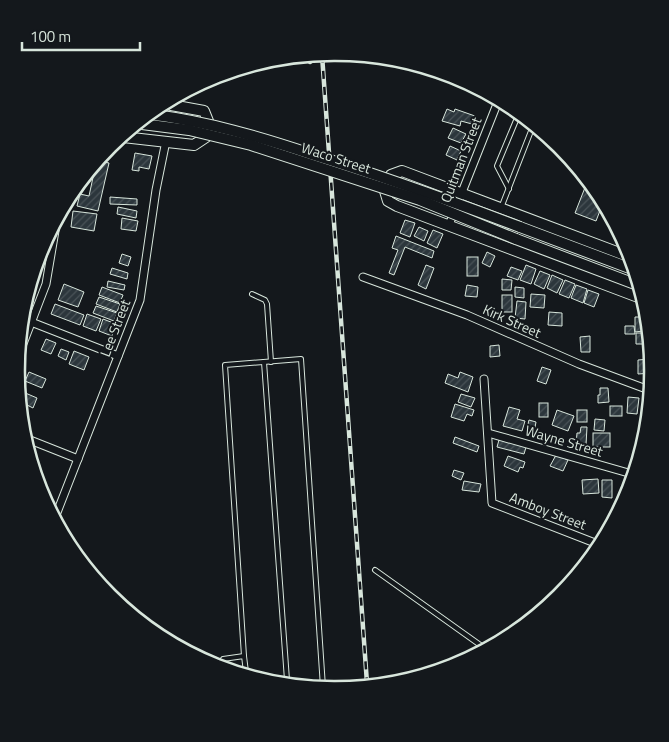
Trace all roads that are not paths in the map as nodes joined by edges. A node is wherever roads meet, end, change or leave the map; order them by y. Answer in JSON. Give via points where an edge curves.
{"nodes":[{"id":1,"x":176,"y":106,"type":"edge"},
{"id":2,"x":495,"y":107,"type":"edge"},
{"id":3,"x":160,"y":116,"type":"edge"},
{"id":4,"x":516,"y":120,"type":"edge"},
{"id":5,"x":147,"y":125,"type":"edge"},
{"id":6,"x":531,"y":131,"type":"edge"},
{"id":7,"x":130,"y":138,"type":"edge"},
{"id":8,"x":166,"y":141,"type":"junction"},
{"id":9,"x":509,"y":189,"type":"junction"},
{"id":10,"x":462,"y":193,"type":"junction"},
{"id":11,"x":502,"y":208,"type":"junction"},
{"id":12,"x":449,"y":225,"type":"junction"},
{"id":13,"x":53,"y":244,"type":"edge"},
{"id":14,"x":620,"y":253,"type":"edge"},
{"id":15,"x":626,"y":267,"type":"edge"},
{"id":16,"x":363,"y":277,"type":"dead end"},
{"id":17,"x":631,"y":282,"type":"edge"},
{"id":18,"x":252,"y":294,"type":"dead end"},
{"id":19,"x":634,"y":296,"type":"edge"},
{"id":20,"x":30,"y":319,"type":"edge"},
{"id":21,"x":29,"y":321,"type":"edge"},
{"id":22,"x":118,"y":356,"type":"junction"},
{"id":23,"x":264,"y":362,"type":"junction"},
{"id":24,"x":271,"y":362,"type":"junction"},
{"id":25,"x":484,"y":379,"type":"dead end"},
{"id":26,"x":643,"y":388,"type":"edge"},
{"id":27,"x":488,"y":433,"type":"junction"},
{"id":28,"x":34,"y":441,"type":"edge"},
{"id":29,"x":78,"y":459,"type":"junction"},
{"id":30,"x":627,"y":473,"type":"edge"},
{"id":31,"x":58,"y":510,"type":"edge"},
{"id":32,"x":593,"y":542,"type":"edge"},
{"id":33,"x":375,"y":570,"type":"dead end"},
{"id":34,"x":479,"y":644,"type":"edge"},
{"id":35,"x":244,"y":656,"type":"junction"},
{"id":36,"x":223,"y":660,"type":"edge"},
{"id":37,"x":245,"y":667,"type":"edge"},
{"id":38,"x":287,"y":677,"type":"edge"},
{"id":39,"x":323,"y":680,"type":"edge"}],
"edges":[{"from":1,"to":8,"type":"main road","via":[[204,111],[208,120],[206,137],[194,145]]},
{"from":2,"to":10,"type":"street","name":"Quitman Street"},
{"from":3,"to":15,"type":"main road","name":"Waco Street","bridge":true,"via":[[253,136],[415,187]]},
{"from":4,"to":9,"type":"lane","via":[[498,166]]},
{"from":5,"to":17,"type":"main road","name":"Waco Street","bridge":true,"via":[[189,130],[250,145],[420,200]]},
{"from":6,"to":9,"type":"lane"},
{"from":7,"to":8,"type":"main road"},
{"from":8,"to":22,"type":"street","name":"Lee Street","via":[[140,300]]},
{"from":9,"to":11,"type":"lane"},
{"from":10,"to":11,"type":"main road"},
{"from":10,"to":12,"type":"street","name":"Quitman Street"},
{"from":10,"to":12,"type":"main road","via":[[402,171],[391,175],[384,191],[388,201]]},
{"from":11,"to":14,"type":"main road"},
{"from":12,"to":19,"type":"main road"},
{"from":13,"to":20,"type":"street","via":[[46,284]]},
{"from":16,"to":26,"type":"street","name":"Kirk Street","via":[[467,315]]},
{"from":18,"to":24,"type":"lane","via":[[267,304]]},
{"from":21,"to":22,"type":"street"},
{"from":22,"to":29,"type":"street","name":"Lee Street"},
{"from":23,"to":24,"type":"lane"},
{"from":23,"to":35,"type":"lane","via":[[225,365]]},
{"from":23,"to":38,"type":"lane"},
{"from":24,"to":39,"type":"lane","via":[[301,360]]},
{"from":25,"to":27,"type":"street"},
{"from":27,"to":30,"type":"street","name":"Wayne Street"},
{"from":27,"to":32,"type":"street","name":"Amboy Street","via":[[492,503]]},
{"from":28,"to":29,"type":"street"},
{"from":29,"to":31,"type":"street","name":"Lee Street"},
{"from":33,"to":34,"type":"lane"},
{"from":35,"to":36,"type":"lane"},
{"from":35,"to":37,"type":"lane"}]}
